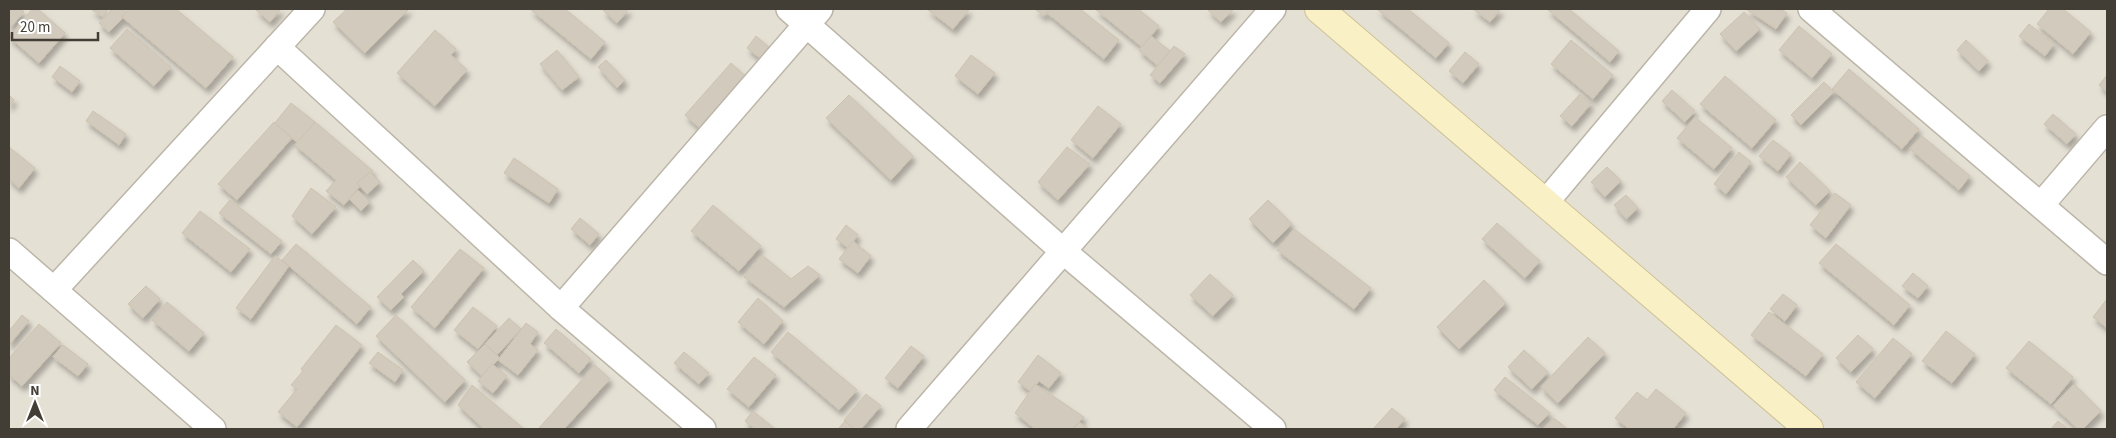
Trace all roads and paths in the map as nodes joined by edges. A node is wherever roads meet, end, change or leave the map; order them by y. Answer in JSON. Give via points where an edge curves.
{"nodes":[{"id":1,"x":312,"y":9,"type":"edge"},
{"id":2,"x":1272,"y":9,"type":"edge"},
{"id":3,"x":1319,"y":9,"type":"edge"},
{"id":4,"x":1708,"y":9,"type":"edge"},
{"id":5,"x":1811,"y":9,"type":"edge"},
{"id":6,"x":805,"y":14,"type":"edge"},
{"id":7,"x":277,"y":47,"type":"junction"},
{"id":8,"x":2107,"y":128,"type":"edge"},
{"id":9,"x":1546,"y":202,"type":"junction"},
{"id":10,"x":2041,"y":205,"type":"junction"},
{"id":11,"x":9,"y":251,"type":"edge"},
{"id":12,"x":1063,"y":251,"type":"junction"},
{"id":13,"x":2107,"y":262,"type":"edge"},
{"id":14,"x":54,"y":290,"type":"junction"},
{"id":15,"x":561,"y":308,"type":"junction"},
{"id":16,"x":213,"y":429,"type":"edge"},
{"id":17,"x":703,"y":429,"type":"edge"},
{"id":18,"x":909,"y":429,"type":"edge"},
{"id":19,"x":1273,"y":429,"type":"edge"},
{"id":20,"x":1809,"y":429,"type":"edge"}],
"edges":[{"from":1,"to":7,"type":"street"},
{"from":2,"to":12,"type":"street"},
{"from":3,"to":9,"type":"street"},
{"from":4,"to":9,"type":"street"},
{"from":5,"to":10,"type":"street"},
{"from":6,"to":12,"type":"street"},
{"from":6,"to":15,"type":"street"},
{"from":7,"to":14,"type":"street"},
{"from":7,"to":15,"type":"street"},
{"from":8,"to":10,"type":"street"},
{"from":9,"to":20,"type":"street"},
{"from":10,"to":13,"type":"street"},
{"from":11,"to":14,"type":"street"},
{"from":12,"to":18,"type":"street"},
{"from":12,"to":19,"type":"street"},
{"from":14,"to":16,"type":"street"},
{"from":15,"to":17,"type":"street"}]}
